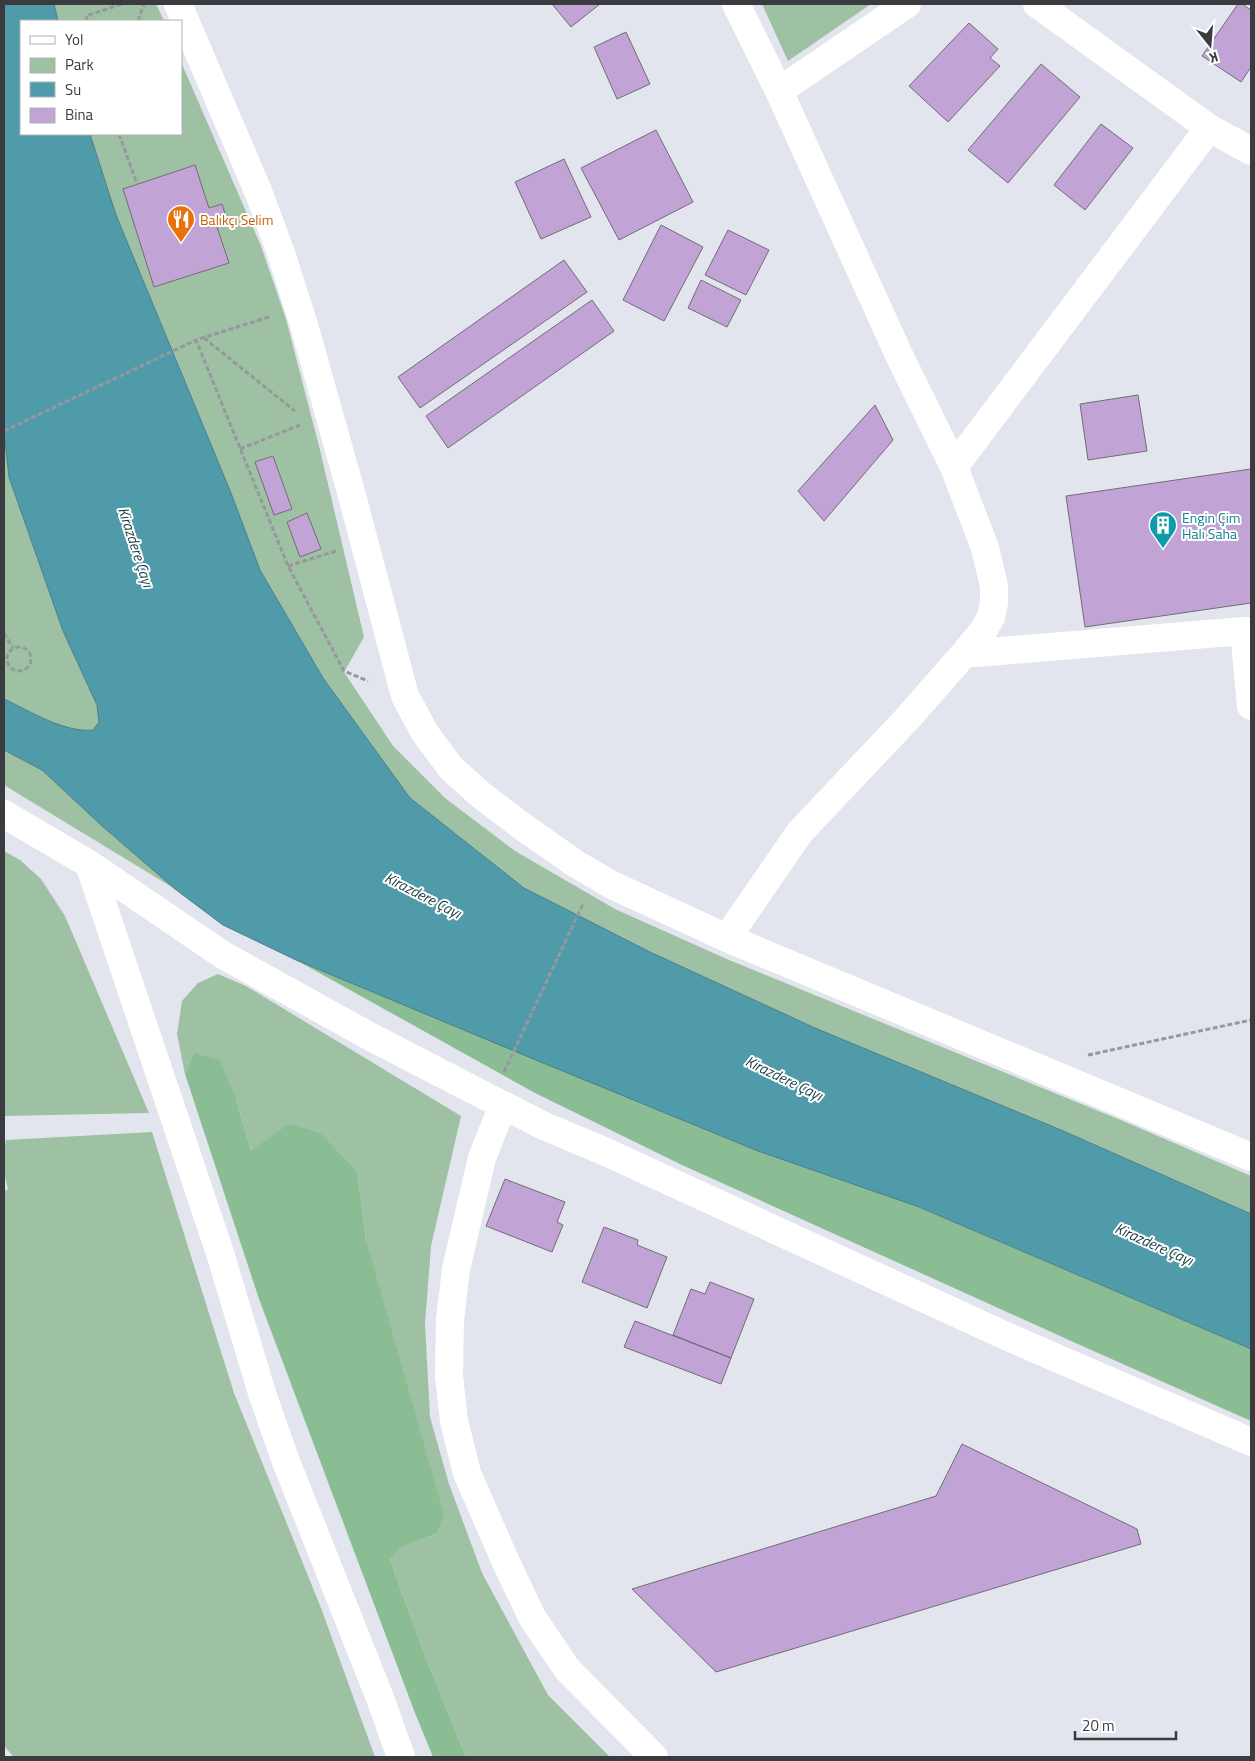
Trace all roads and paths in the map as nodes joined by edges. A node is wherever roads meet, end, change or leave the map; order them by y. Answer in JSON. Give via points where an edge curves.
{"nodes":[{"id":1,"x":122,"y":4,"type":"edge"},
{"id":2,"x":144,"y":4,"type":"edge"},
{"id":3,"x":178,"y":4,"type":"edge"},
{"id":4,"x":736,"y":4,"type":"edge"},
{"id":5,"x":906,"y":4,"type":"edge"},
{"id":6,"x":1037,"y":4,"type":"edge"},
{"id":7,"x":87,"y":20,"type":"edge"},
{"id":8,"x":138,"y":20,"type":"edge"},
{"id":9,"x":779,"y":91,"type":"junction"},
{"id":10,"x":1209,"y":128,"type":"junction"},
{"id":11,"x":119,"y":135,"type":"edge"},
{"id":12,"x":1251,"y":151,"type":"edge"},
{"id":13,"x":137,"y":184,"type":"dead end"},
{"id":14,"x":298,"y":308,"type":"junction"},
{"id":15,"x":203,"y":338,"type":"junction"},
{"id":16,"x":196,"y":340,"type":"junction"},
{"id":17,"x":319,"y":418,"type":"junction"},
{"id":18,"x":4,"y":431,"type":"edge"},
{"id":19,"x":240,"y":449,"type":"junction"},
{"id":20,"x":954,"y":467,"type":"junction"},
{"id":21,"x":343,"y":548,"type":"dead end"},
{"id":22,"x":288,"y":566,"type":"junction"},
{"id":23,"x":1248,"y":631,"type":"edge"},
{"id":24,"x":4,"y":633,"type":"edge"},
{"id":25,"x":13,"y":648,"type":"junction"},
{"id":26,"x":964,"y":654,"type":"junction"},
{"id":27,"x":405,"y":696,"type":"junction"},
{"id":28,"x":1251,"y":706,"type":"edge"},
{"id":29,"x":4,"y":814,"type":"edge"},
{"id":30,"x":89,"y":864,"type":"junction"},
{"id":31,"x":596,"y":876,"type":"junction"},
{"id":32,"x":727,"y":938,"type":"junction"},
{"id":33,"x":1251,"y":1020,"type":"edge"},
{"id":34,"x":1080,"y":1056,"type":"dead end"},
{"id":35,"x":497,"y":1102,"type":"junction"},
{"id":36,"x":1250,"y":1153,"type":"edge"},
{"id":37,"x":1251,"y":1442,"type":"edge"},
{"id":38,"x":401,"y":1757,"type":"edge"},
{"id":39,"x":654,"y":1757,"type":"edge"}],
"edges":[{"from":1,"to":7,"type":"path","via":[[86,16]]},
{"from":2,"to":8,"type":"path"},
{"from":3,"to":14,"type":"street","via":[[258,191]]},
{"from":4,"to":9,"type":"street"},
{"from":5,"to":9,"type":"street"},
{"from":6,"to":10,"type":"street"},
{"from":9,"to":20,"type":"street","via":[[900,357]]},
{"from":10,"to":12,"type":"street"},
{"from":10,"to":20,"type":"street"},
{"from":11,"to":13,"type":"path"},
{"from":14,"to":15,"type":"path"},
{"from":14,"to":17,"type":"street"},
{"from":15,"to":16,"type":"path"},
{"from":15,"to":17,"type":"path"},
{"from":16,"to":18,"type":"path"},
{"from":16,"to":19,"type":"path"},
{"from":17,"to":19,"type":"path"},
{"from":17,"to":27,"type":"street"},
{"from":19,"to":22,"type":"path"},
{"from":20,"to":26,"type":"street","via":[[984,548],[994,586],[991,617]]},
{"from":21,"to":22,"type":"path"},
{"from":22,"to":27,"type":"path","via":[[344,671]]},
{"from":23,"to":26,"type":"street"},
{"from":23,"to":28,"type":"street"},
{"from":24,"to":25,"type":"path"},
{"from":25,"to":25,"type":"path","via":[[8,654],[9,665],[15,670],[23,670],[31,662],[30,654],[21,646]]},
{"from":26,"to":32,"type":"street","via":[[800,832]]},
{"from":27,"to":31,"type":"street","via":[[425,733],[451,768],[523,827]]},
{"from":29,"to":30,"type":"street"},
{"from":30,"to":35,"type":"street","via":[[223,955]]},
{"from":30,"to":38,"type":"street","via":[[220,1253],[262,1393]]},
{"from":31,"to":32,"type":"street"},
{"from":31,"to":35,"type":"path"},
{"from":32,"to":36,"type":"street"},
{"from":33,"to":34,"type":"path"},
{"from":35,"to":37,"type":"street","via":[[1008,1337]]},
{"from":35,"to":39,"type":"street","via":[[456,1269],[450,1320],[449,1376],[454,1421],[467,1472],[532,1617],[567,1669]]}]}
